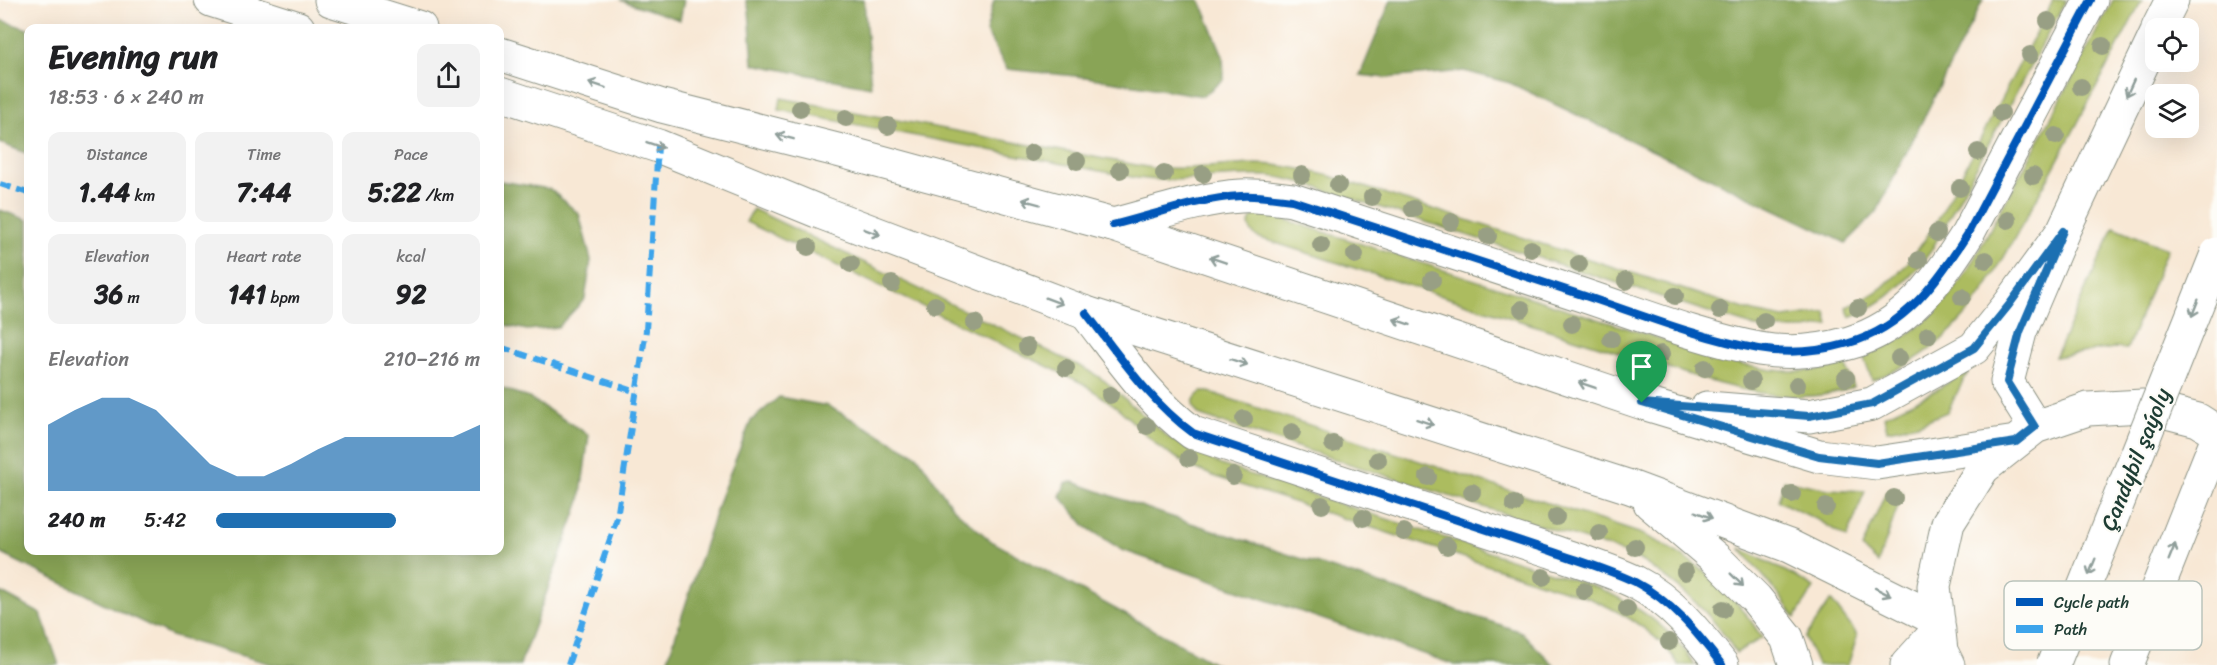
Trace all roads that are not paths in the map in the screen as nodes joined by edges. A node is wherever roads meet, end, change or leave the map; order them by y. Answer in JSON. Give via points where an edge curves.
{"nodes":[{"id":1,"x":211,"y":0,"type":"edge"},
{"id":2,"x":331,"y":0,"type":"edge"},
{"id":3,"x":2091,"y":0,"type":"edge"},
{"id":4,"x":2172,"y":0,"type":"edge"},
{"id":5,"x":2163,"y":18,"type":"edge"},
{"id":6,"x":286,"y":24,"type":"edge"},
{"id":7,"x":407,"y":24,"type":"edge"},
{"id":8,"x":504,"y":55,"type":"edge"},
{"id":9,"x":2145,"y":58,"type":"edge"},
{"id":10,"x":504,"y":95,"type":"edge"},
{"id":11,"x":1113,"y":225,"type":"junction"},
{"id":12,"x":2063,"y":231,"type":"junction"},
{"id":13,"x":2217,"y":254,"type":"edge"},
{"id":14,"x":1086,"y":313,"type":"junction"},
{"id":15,"x":1642,"y":403,"type":"junction"},
{"id":16,"x":2217,"y":432,"type":"edge"},
{"id":17,"x":2026,"y":434,"type":"junction"},
{"id":18,"x":2217,"y":439,"type":"edge"},
{"id":19,"x":1630,"y":487,"type":"junction"},
{"id":20,"x":2087,"y":581,"type":"edge"},
{"id":21,"x":2160,"y":581,"type":"edge"},
{"id":22,"x":1938,"y":625,"type":"junction"},
{"id":23,"x":2059,"y":650,"type":"edge"},
{"id":24,"x":2133,"y":650,"type":"edge"},
{"id":25,"x":1722,"y":665,"type":"edge"},
{"id":26,"x":1796,"y":665,"type":"edge"},
{"id":27,"x":1907,"y":665,"type":"edge"},
{"id":28,"x":1948,"y":665,"type":"edge"},
{"id":29,"x":2053,"y":665,"type":"edge"},
{"id":30,"x":2127,"y":665,"type":"edge"}],
"edges":[{"from":1,"to":6,"type":"main road"},
{"from":2,"to":7,"type":"main road"},
{"from":3,"to":11,"type":"main road","via":[[1946,268],[1925,296],[1908,310],[1879,330],[1850,343],[1797,352],[1760,349],[1292,200],[1239,196]]},
{"from":4,"to":5,"type":"main road"},
{"from":11,"to":8,"type":"main road","one_way":true,"via":[[662,106]]},
{"from":9,"to":12,"type":"main road","one_way":true},
{"from":10,"to":14,"type":"main road","one_way":true,"via":[[658,146]]},
{"from":15,"to":11,"type":"main road","one_way":true},
{"from":12,"to":15,"type":"main road","via":[[1974,348],[1872,404],[1809,416]]},
{"from":12,"to":17,"type":"main road","via":[[2020,332],[2007,382]]},
{"from":13,"to":20,"type":"main road","name":"Çandybil şaýoly","one_way":true,"bridge":true},
{"from":14,"to":19,"type":"main road","one_way":true},
{"from":14,"to":25,"type":"main road","via":[[1146,390],[1172,418],[1193,433],[1635,582],[1681,616]]},
{"from":15,"to":17,"type":"main road","via":[[1819,456],[1877,463]]},
{"from":16,"to":17,"type":"main road","via":[[2198,420],[2144,406],[2088,409]]},
{"from":17,"to":22,"type":"main road","via":[[1983,468],[1948,522],[1934,586]]},
{"from":21,"to":18,"type":"main road","one_way":true},
{"from":19,"to":22,"type":"main road","one_way":true,"via":[[1789,546]]},
{"from":19,"to":26,"type":"main road","one_way":true,"via":[[1715,558],[1756,599],[1787,638]]},
{"from":22,"to":27,"type":"main road"},
{"from":22,"to":28,"type":"main road","via":[[1941,651]]},
{"from":23,"to":29,"type":"main road","name":"Çandybil şaýoly","one_way":true,"bridge":true},
{"from":30,"to":24,"type":"main road","one_way":true}]}
